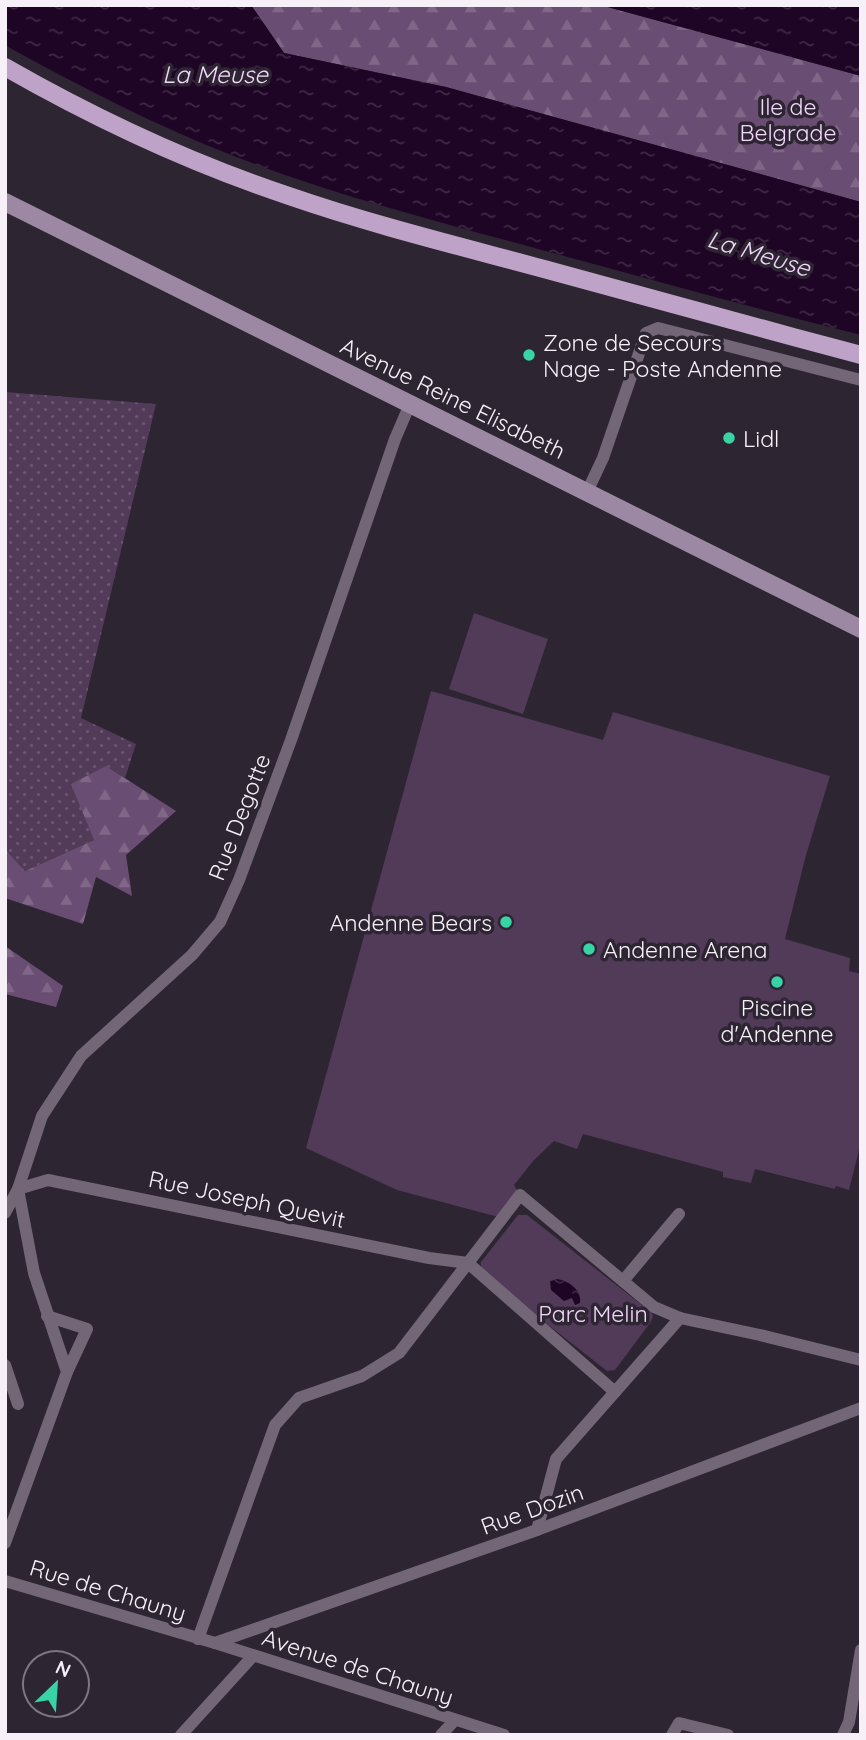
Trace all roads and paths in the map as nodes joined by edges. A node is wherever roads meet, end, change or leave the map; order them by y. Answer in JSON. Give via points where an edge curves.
{"nodes":[{"id":1,"x":5,"y":67,"type":"edge"},
{"id":2,"x":5,"y":202,"type":"edge"},
{"id":3,"x":861,"y":355,"type":"edge"},
{"id":4,"x":861,"y":380,"type":"edge"},
{"id":5,"x":410,"y":404,"type":"junction"},
{"id":6,"x":587,"y":492,"type":"junction"},
{"id":7,"x":861,"y":629,"type":"edge"},
{"id":8,"x":18,"y":1189,"type":"junction"},
{"id":9,"x":5,"y":1213,"type":"edge"},
{"id":10,"x":679,"y":1214,"type":"dead end"},
{"id":11,"x":468,"y":1263,"type":"junction"},
{"id":12,"x":623,"y":1281,"type":"junction"},
{"id":13,"x":47,"y":1315,"type":"junction"},
{"id":14,"x":680,"y":1318,"type":"junction"},
{"id":15,"x":861,"y":1360,"type":"edge"},
{"id":16,"x":5,"y":1365,"type":"edge"},
{"id":17,"x":67,"y":1372,"type":"junction"},
{"id":18,"x":615,"y":1392,"type":"junction"},
{"id":19,"x":18,"y":1404,"type":"dead end"},
{"id":20,"x":861,"y":1408,"type":"edge"},
{"id":21,"x":537,"y":1530,"type":"junction"},
{"id":22,"x":5,"y":1543,"type":"edge"},
{"id":23,"x":5,"y":1581,"type":"edge"},
{"id":24,"x":198,"y":1639,"type":"junction"},
{"id":25,"x":215,"y":1643,"type":"junction"},
{"id":26,"x":861,"y":1650,"type":"edge"},
{"id":27,"x":253,"y":1656,"type":"junction"},
{"id":28,"x":455,"y":1720,"type":"junction"},
{"id":29,"x":181,"y":1735,"type":"edge"},
{"id":30,"x":441,"y":1735,"type":"edge"},
{"id":31,"x":504,"y":1735,"type":"edge"},
{"id":32,"x":672,"y":1735,"type":"edge"},
{"id":33,"x":728,"y":1735,"type":"edge"},
{"id":34,"x":842,"y":1735,"type":"edge"}],
"edges":[{"from":1,"to":3,"type":"main road","via":[[136,135],[289,196],[383,226]]},
{"from":2,"to":5,"type":"main road","name":"Avenue Reine Elisabeth"},
{"from":4,"to":6,"type":"street","via":[[658,328],[646,333]]},
{"from":5,"to":6,"type":"main road","name":"Avenue Reine Elisabeth"},
{"from":5,"to":8,"type":"street","name":"Rue Degotte","via":[[291,740],[220,922],[192,955],[81,1056],[42,1116]]},
{"from":6,"to":7,"type":"main road","name":"Avenue Reine Elisabeth"},
{"from":8,"to":9,"type":"street","name":"Rue Degotte"},
{"from":8,"to":11,"type":"street","name":"Rue Joseph Quevit","via":[[48,1180]]},
{"from":8,"to":13,"type":"street"},
{"from":10,"to":12,"type":"street"},
{"from":11,"to":12,"type":"street","via":[[520,1195]]},
{"from":11,"to":18,"type":"street"},
{"from":11,"to":24,"type":"street","via":[[398,1353],[362,1376],[299,1398],[275,1425]]},
{"from":12,"to":14,"type":"street","via":[[654,1307]]},
{"from":13,"to":17,"type":"street"},
{"from":13,"to":17,"type":"street","via":[[87,1329]]},
{"from":14,"to":15,"type":"street"},
{"from":14,"to":18,"type":"street"},
{"from":16,"to":19,"type":"street"},
{"from":17,"to":22,"type":"street"},
{"from":18,"to":21,"type":"street","via":[[555,1459]]},
{"from":20,"to":21,"type":"street","name":"Rue Dozin"},
{"from":21,"to":25,"type":"street","name":"Rue Dozin"},
{"from":23,"to":24,"type":"street","name":"Rue de Chauny"},
{"from":24,"to":25,"type":"street","name":"Avenue de Chauny"},
{"from":25,"to":27,"type":"street","name":"Avenue de Chauny"},
{"from":26,"to":34,"type":"street","via":[[849,1722]]},
{"from":27,"to":28,"type":"street","name":"Avenue de Chauny"},
{"from":27,"to":29,"type":"street"},
{"from":28,"to":30,"type":"street"},
{"from":28,"to":31,"type":"street","name":"Avenue de Chauny"},
{"from":32,"to":33,"type":"street","via":[[679,1723]]}]}
